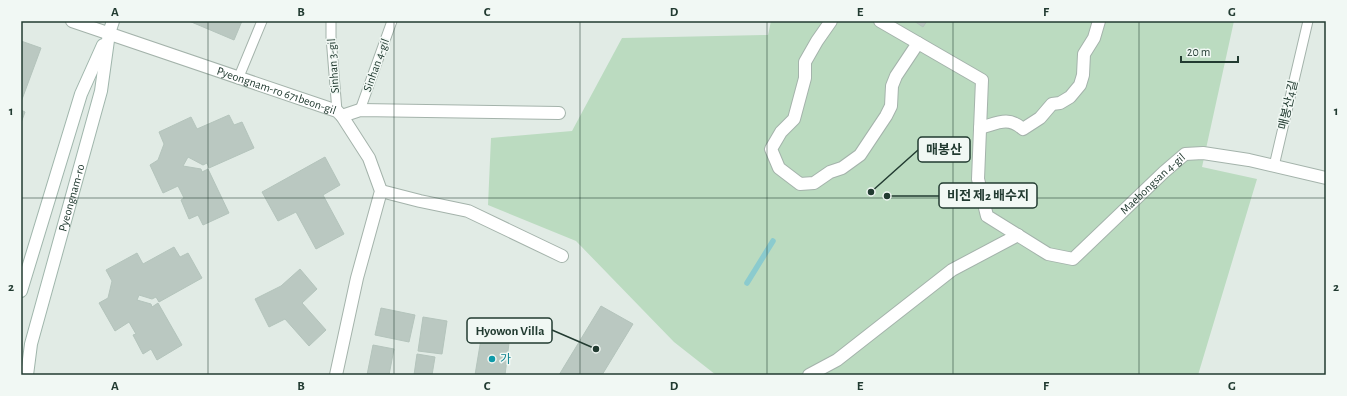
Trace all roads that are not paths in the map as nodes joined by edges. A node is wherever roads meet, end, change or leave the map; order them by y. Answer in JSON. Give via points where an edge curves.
{"nodes":[{"id":1,"x":72,"y":21,"type":"edge"},
{"id":2,"x":113,"y":21,"type":"edge"},
{"id":3,"x":262,"y":21,"type":"edge"},
{"id":4,"x":331,"y":21,"type":"edge"},
{"id":5,"x":392,"y":21,"type":"edge"},
{"id":6,"x":831,"y":21,"type":"edge"},
{"id":7,"x":880,"y":21,"type":"edge"},
{"id":8,"x":1099,"y":21,"type":"edge"},
{"id":9,"x":1308,"y":21,"type":"edge"},
{"id":10,"x":109,"y":33,"type":"junction"},
{"id":11,"x":918,"y":43,"type":"junction"},
{"id":12,"x":238,"y":79,"type":"junction"},
{"id":13,"x":360,"y":110,"type":"junction"},
{"id":14,"x":339,"y":114,"type":"junction"},
{"id":15,"x":559,"y":114,"type":"dead end"},
{"id":16,"x":980,"y":128,"type":"junction"},
{"id":17,"x":1274,"y":166,"type":"junction"},
{"id":18,"x":1326,"y":178,"type":"edge"},
{"id":19,"x":381,"y":191,"type":"junction"},
{"id":20,"x":1018,"y":235,"type":"junction"},
{"id":21,"x":562,"y":256,"type":"dead end"},
{"id":22,"x":21,"y":291,"type":"edge"},
{"id":23,"x":27,"y":375,"type":"edge"},
{"id":24,"x":336,"y":375,"type":"edge"},
{"id":25,"x":809,"y":375,"type":"edge"}],
"edges":[{"from":1,"to":10,"type":"street","name":"Pyeongnam-ro 671beon-gil"},
{"from":2,"to":10,"type":"street","name":"Pyeongnam-ro"},
{"from":3,"to":12,"type":"lane"},
{"from":4,"to":14,"type":"lane","name":"Sinhan 3-gil"},
{"from":5,"to":13,"type":"lane","name":"Sinhan 4-gil"},
{"from":6,"to":11,"type":"street","via":[[805,62],[805,78],[794,118],[781,132],[771,149],[779,168],[800,184],[814,183],[860,155],[886,116],[891,106],[892,86],[896,76]]},
{"from":7,"to":11,"type":"street"},
{"from":8,"to":16,"type":"street","via":[[1094,38],[1084,54],[1084,71],[1080,85],[1070,98],[1052,104],[1040,118],[1023,129],[1006,120]]},
{"from":9,"to":17,"type":"lane","name":"매봉산4길"},
{"from":10,"to":12,"type":"street","name":"Pyeongnam-ro 671beon-gil"},
{"from":10,"to":22,"type":"street","via":[[81,94]]},
{"from":10,"to":23,"type":"street","name":"Pyeongnam-ro","via":[[101,91],[31,344]]},
{"from":11,"to":16,"type":"street","via":[[982,80]]},
{"from":12,"to":14,"type":"street","name":"Pyeongnam-ro 671beon-gil"},
{"from":13,"to":14,"type":"street"},
{"from":13,"to":15,"type":"street"},
{"from":14,"to":19,"type":"street","name":"Pyeongnam-ro 671beon-gil","via":[[369,158]]},
{"from":16,"to":20,"type":"street","via":[[978,179],[987,216]]},
{"from":17,"to":18,"type":"street","name":"Maebongsan 4-gil"},
{"from":17,"to":20,"type":"street","name":"Maebongsan 4-gil","via":[[1203,153],[1185,154],[1073,259],[1048,254]]},
{"from":19,"to":21,"type":"street","via":[[468,211]]},
{"from":19,"to":24,"type":"street","via":[[357,278]]},
{"from":20,"to":25,"type":"street","via":[[952,270],[837,360]]}]}
